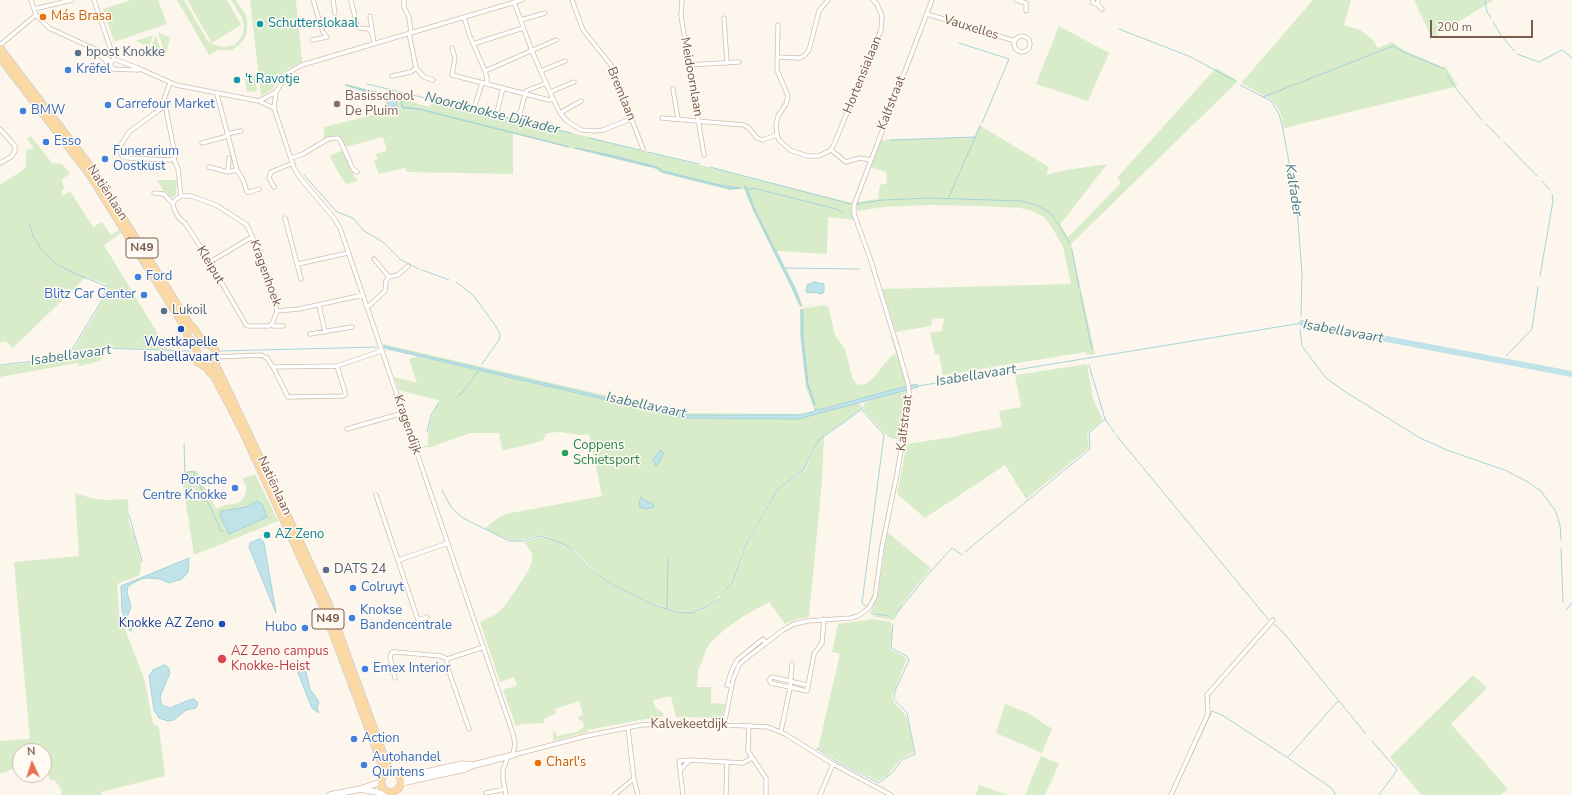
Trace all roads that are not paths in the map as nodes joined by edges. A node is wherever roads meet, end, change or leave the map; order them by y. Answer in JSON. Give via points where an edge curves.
{"nodes":[{"id":1,"x":31,"y":0,"type":"edge"},
{"id":2,"x":72,"y":0,"type":"edge"},
{"id":3,"x":94,"y":0,"type":"edge"},
{"id":4,"x":312,"y":0,"type":"edge"},
{"id":5,"x":333,"y":0,"type":"edge"},
{"id":6,"x":352,"y":0,"type":"edge"},
{"id":7,"x":404,"y":0,"type":"edge"},
{"id":8,"x":522,"y":0,"type":"edge"},
{"id":9,"x":572,"y":0,"type":"edge"},
{"id":10,"x":682,"y":0,"type":"edge"},
{"id":11,"x":828,"y":0,"type":"edge"},
{"id":12,"x":873,"y":0,"type":"edge"},
{"id":13,"x":932,"y":0,"type":"edge"},
{"id":14,"x":1016,"y":0,"type":"edge"},
{"id":15,"x":1093,"y":0,"type":"edge"},
{"id":16,"x":514,"y":2,"type":"junction"},
{"id":17,"x":1097,"y":2,"type":"edge"},
{"id":18,"x":34,"y":9,"type":"junction"},
{"id":19,"x":1102,"y":9,"type":"dead end"},
{"id":20,"x":1026,"y":11,"type":"dead end"},
{"id":21,"x":335,"y":13,"type":"dead end"},
{"id":22,"x":545,"y":13,"type":"dead end"},
{"id":23,"x":926,"y":14,"type":"junction"},
{"id":24,"x":36,"y":15,"type":"junction"},
{"id":25,"x":370,"y":16,"type":"dead end"},
{"id":26,"x":464,"y":17,"type":"junction"},
{"id":27,"x":724,"y":18,"type":"dead end"},
{"id":28,"x":521,"y":20,"type":"junction"},
{"id":29,"x":778,"y":25,"type":"dead end"},
{"id":30,"x":523,"y":28,"type":"junction"},
{"id":31,"x":410,"y":33,"type":"junction"},
{"id":32,"x":372,"y":34,"type":"junction"},
{"id":33,"x":312,"y":40,"type":"dead end"},
{"id":34,"x":556,"y":40,"type":"dead end"},
{"id":35,"x":1015,"y":41,"type":"junction"},
{"id":36,"x":374,"y":44,"type":"junction"},
{"id":37,"x":473,"y":44,"type":"junction"},
{"id":38,"x":0,"y":45,"type":"edge"},
{"id":39,"x":0,"y":48,"type":"edge"},
{"id":40,"x":452,"y":48,"type":"dead end"},
{"id":41,"x":94,"y":49,"type":"junction"},
{"id":42,"x":532,"y":51,"type":"junction"},
{"id":43,"x":777,"y":57,"type":"junction"},
{"id":44,"x":0,"y":58,"type":"edge"},
{"id":45,"x":113,"y":60,"type":"junction"},
{"id":46,"x":565,"y":61,"type":"dead end"},
{"id":47,"x":118,"y":62,"type":"junction"},
{"id":48,"x":739,"y":62,"type":"dead end"},
{"id":49,"x":727,"y":63,"type":"junction"},
{"id":50,"x":689,"y":65,"type":"junction"},
{"id":51,"x":110,"y":66,"type":"junction"},
{"id":52,"x":117,"y":68,"type":"junction"},
{"id":53,"x":416,"y":68,"type":"junction"},
{"id":54,"x":140,"y":70,"type":"junction"},
{"id":55,"x":485,"y":71,"type":"junction"},
{"id":56,"x":541,"y":71,"type":"junction"},
{"id":57,"x":392,"y":76,"type":"dead end"},
{"id":58,"x":433,"y":80,"type":"dead end"},
{"id":59,"x":574,"y":82,"type":"dead end"},
{"id":60,"x":170,"y":83,"type":"junction"},
{"id":61,"x":482,"y":83,"type":"junction"},
{"id":62,"x":546,"y":83,"type":"junction"},
{"id":63,"x":487,"y":84,"type":"junction"},
{"id":64,"x":503,"y":88,"type":"junction"},
{"id":65,"x":673,"y":88,"type":"dead end"},
{"id":66,"x":276,"y":92,"type":"junction"},
{"id":67,"x":550,"y":92,"type":"junction"},
{"id":68,"x":217,"y":94,"type":"junction"},
{"id":69,"x":525,"y":94,"type":"junction"},
{"id":70,"x":553,"y":99,"type":"junction"},
{"id":71,"x":259,"y":101,"type":"junction"},
{"id":72,"x":581,"y":101,"type":"dead end"},
{"id":73,"x":475,"y":106,"type":"dead end"},
{"id":74,"x":166,"y":107,"type":"junction"},
{"id":75,"x":274,"y":108,"type":"junction"},
{"id":76,"x":497,"y":112,"type":"dead end"},
{"id":77,"x":560,"y":113,"type":"junction"},
{"id":78,"x":519,"y":117,"type":"dead end"},
{"id":79,"x":662,"y":118,"type":"dead end"},
{"id":80,"x":631,"y":119,"type":"junction"},
{"id":81,"x":678,"y":119,"type":"junction"},
{"id":82,"x":699,"y":120,"type":"junction"},
{"id":83,"x":0,"y":129,"type":"edge"},
{"id":84,"x":241,"y":131,"type":"dead end"},
{"id":85,"x":228,"y":135,"type":"junction"},
{"id":86,"x":777,"y":135,"type":"junction"},
{"id":87,"x":202,"y":143,"type":"dead end"},
{"id":88,"x":643,"y":149,"type":"dead end"},
{"id":89,"x":831,"y":150,"type":"junction"},
{"id":90,"x":704,"y":155,"type":"dead end"},
{"id":91,"x":229,"y":158,"type":"dead end"},
{"id":92,"x":291,"y":158,"type":"junction"},
{"id":93,"x":174,"y":159,"type":"junction"},
{"id":94,"x":870,"y":160,"type":"junction"},
{"id":95,"x":0,"y":163,"type":"edge"},
{"id":96,"x":293,"y":164,"type":"junction"},
{"id":97,"x":209,"y":167,"type":"dead end"},
{"id":98,"x":237,"y":170,"type":"junction"},
{"id":99,"x":228,"y":172,"type":"junction"},
{"id":100,"x":357,"y":172,"type":"dead end"},
{"id":101,"x":274,"y":187,"type":"dead end"},
{"id":102,"x":259,"y":189,"type":"dead end"},
{"id":103,"x":154,"y":193,"type":"dead end"},
{"id":104,"x":180,"y":196,"type":"junction"},
{"id":105,"x":173,"y":204,"type":"junction"},
{"id":106,"x":285,"y":218,"type":"dead end"},
{"id":107,"x":252,"y":237,"type":"junction"},
{"id":108,"x":348,"y":253,"type":"junction"},
{"id":109,"x":374,"y":259,"type":"dead end"},
{"id":110,"x":210,"y":262,"type":"junction"},
{"id":111,"x":298,"y":264,"type":"junction"},
{"id":112,"x":408,"y":266,"type":"dead end"},
{"id":113,"x":389,"y":277,"type":"junction"},
{"id":114,"x":301,"y":279,"type":"dead end"},
{"id":115,"x":363,"y":295,"type":"junction"},
{"id":116,"x":319,"y":305,"type":"junction"},
{"id":117,"x":366,"y":306,"type":"junction"},
{"id":118,"x":277,"y":311,"type":"junction"},
{"id":119,"x":272,"y":324,"type":"junction"},
{"id":120,"x":283,"y":326,"type":"dead end"},
{"id":121,"x":188,"y":327,"type":"junction"},
{"id":122,"x":352,"y":327,"type":"dead end"},
{"id":123,"x":325,"y":332,"type":"junction"},
{"id":124,"x":310,"y":334,"type":"dead end"},
{"id":125,"x":200,"y":349,"type":"junction"},
{"id":126,"x":382,"y":351,"type":"junction"},
{"id":127,"x":217,"y":357,"type":"junction"},
{"id":128,"x":210,"y":364,"type":"junction"},
{"id":129,"x":337,"y":366,"type":"junction"},
{"id":130,"x":273,"y":367,"type":"junction"},
{"id":131,"x":221,"y":383,"type":"junction"},
{"id":132,"x":403,"y":413,"type":"junction"},
{"id":133,"x":347,"y":429,"type":"dead end"},
{"id":134,"x":376,"y":495,"type":"dead end"},
{"id":135,"x":448,"y":543,"type":"junction"},
{"id":136,"x":399,"y":560,"type":"junction"},
{"id":137,"x":427,"y":617,"type":"dead end"},
{"id":138,"x":824,"y":620,"type":"junction"},
{"id":139,"x":1273,"y":620,"type":"dead end"},
{"id":140,"x":484,"y":648,"type":"junction"},
{"id":141,"x":447,"y":659,"type":"junction"},
{"id":142,"x":792,"y":664,"type":"dead end"},
{"id":143,"x":394,"y":678,"type":"dead end"},
{"id":144,"x":790,"y":681,"type":"junction"},
{"id":145,"x":807,"y":685,"type":"junction"},
{"id":146,"x":790,"y":688,"type":"junction"},
{"id":147,"x":724,"y":725,"type":"junction"},
{"id":148,"x":749,"y":725,"type":"junction"},
{"id":149,"x":628,"y":728,"type":"junction"},
{"id":150,"x":469,"y":729,"type":"dead end"},
{"id":151,"x":781,"y":731,"type":"junction"},
{"id":152,"x":510,"y":756,"type":"junction"},
{"id":153,"x":752,"y":758,"type":"junction"},
{"id":154,"x":690,"y":760,"type":"junction"},
{"id":155,"x":727,"y":762,"type":"junction"},
{"id":156,"x":833,"y":764,"type":"junction"},
{"id":157,"x":680,"y":770,"type":"junction"},
{"id":158,"x":388,"y":772,"type":"junction"},
{"id":159,"x":400,"y":780,"type":"junction"},
{"id":160,"x":634,"y":780,"type":"junction"},
{"id":161,"x":381,"y":782,"type":"junction"},
{"id":162,"x":360,"y":789,"type":"junction"},
{"id":163,"x":504,"y":789,"type":"junction"},
{"id":164,"x":395,"y":793,"type":"edge"},
{"id":165,"x":486,"y":793,"type":"dead end"},
{"id":166,"x":330,"y":795,"type":"edge"},
{"id":167,"x":384,"y":795,"type":"edge"},
{"id":168,"x":506,"y":795,"type":"edge"},
{"id":169,"x":614,"y":795,"type":"edge"},
{"id":170,"x":638,"y":795,"type":"edge"},
{"id":171,"x":683,"y":795,"type":"edge"},
{"id":172,"x":726,"y":795,"type":"edge"},
{"id":173,"x":766,"y":795,"type":"edge"},
{"id":174,"x":820,"y":795,"type":"edge"},
{"id":175,"x":891,"y":795,"type":"edge"},
{"id":176,"x":1171,"y":795,"type":"edge"}],
"edges":[{"from":1,"to":18,"type":"street"},
{"from":2,"to":18,"type":"street"},
{"from":3,"to":45,"type":"street"},
{"from":4,"to":33,"type":"street","via":[[327,37]]},
{"from":5,"to":21,"type":"street"},
{"from":6,"to":32,"type":"street","via":[[357,26],[369,29]]},
{"from":7,"to":31,"type":"street"},
{"from":8,"to":16,"type":"street"},
{"from":9,"to":80,"type":"street","name":"Bremlaan","via":[[582,30],[611,65]]},
{"from":10,"to":50,"type":"street","name":"Meidoornlaan","via":[[681,16]]},
{"from":11,"to":43,"type":"street","via":[[819,11],[804,56]]},
{"from":12,"to":89,"type":"street","name":"Hortensialaan","via":[[882,16],[881,30]]},
{"from":13,"to":23,"type":"street","name":"Kalfstraat"},
{"from":14,"to":20,"type":"street","via":[[1026,3]]},
{"from":15,"to":17,"type":"street","via":[[1093,3]]},
{"from":16,"to":26,"type":"street"},
{"from":16,"to":28,"type":"street"},
{"from":17,"to":19,"type":"street"},
{"from":18,"to":24,"type":"street"},
{"from":22,"to":28,"type":"street"},
{"from":23,"to":35,"type":"street","name":"Vauxelles"},
{"from":23,"to":94,"type":"street","name":"Kalfstraat"},
{"from":24,"to":38,"type":"street"},
{"from":24,"to":41,"type":"street","via":[[55,32]]},
{"from":25,"to":32,"type":"street"},
{"from":26,"to":31,"type":"street"},
{"from":26,"to":37,"type":"street"},
{"from":27,"to":49,"type":"street"},
{"from":28,"to":30,"type":"street"},
{"from":29,"to":43,"type":"street"},
{"from":30,"to":37,"type":"street"},
{"from":30,"to":42,"type":"street"},
{"from":31,"to":36,"type":"street"},
{"from":31,"to":53,"type":"street"},
{"from":32,"to":36,"type":"street"},
{"from":34,"to":42,"type":"street"},
{"from":35,"to":35,"type":"street","name":"Vauxelles","via":[[1015,47],[1020,51],[1030,47],[1030,41],[1025,36]]},
{"from":36,"to":66,"type":"street","via":[[302,65],[286,76]]},
{"from":37,"to":55,"type":"street"},
{"from":39,"to":121,"type":"main road","name":"Natiënlaan","number":"N49","via":[[94,171]]},
{"from":40,"to":61,"type":"street","via":[[456,58],[452,75]]},
{"from":41,"to":45,"type":"street"},
{"from":41,"to":51,"type":"street"},
{"from":42,"to":55,"type":"street"},
{"from":42,"to":56,"type":"street"},
{"from":43,"to":86,"type":"street","via":[[777,70],[788,92],[788,100],[777,120]]},
{"from":44,"to":121,"type":"main road","name":"Natiënlaan","number":"N49","via":[[88,174]]},
{"from":45,"to":47,"type":"street"},
{"from":45,"to":51,"type":"street"},
{"from":46,"to":56,"type":"street"},
{"from":47,"to":52,"type":"street"},
{"from":47,"to":54,"type":"street"},
{"from":48,"to":49,"type":"street"},
{"from":49,"to":50,"type":"street"},
{"from":50,"to":82,"type":"street","name":"Meidoornlaan"},
{"from":51,"to":52,"type":"street","via":[[113,69]]},
{"from":52,"to":54,"type":"street"},
{"from":53,"to":57,"type":"street","via":[[411,72]]},
{"from":53,"to":58,"type":"street","via":[[424,77]]},
{"from":54,"to":60,"type":"street"},
{"from":55,"to":63,"type":"street"},
{"from":56,"to":62,"type":"street"},
{"from":59,"to":67,"type":"street"},
{"from":60,"to":68,"type":"street"},
{"from":60,"to":74,"type":"street","via":[[164,96]]},
{"from":61,"to":63,"type":"street"},
{"from":61,"to":73,"type":"street"},
{"from":62,"to":67,"type":"street"},
{"from":62,"to":69,"type":"street","via":[[526,91]]},
{"from":63,"to":64,"type":"street"},
{"from":64,"to":69,"type":"street"},
{"from":64,"to":76,"type":"street"},
{"from":65,"to":81,"type":"street"},
{"from":66,"to":71,"type":"street"},
{"from":66,"to":75,"type":"street","name":"Kragendijk"},
{"from":67,"to":70,"type":"street"},
{"from":68,"to":71,"type":"street"},
{"from":68,"to":85,"type":"street"},
{"from":69,"to":70,"type":"street"},
{"from":69,"to":78,"type":"street"},
{"from":70,"to":77,"type":"street"},
{"from":71,"to":75,"type":"street"},
{"from":72,"to":77,"type":"street"},
{"from":74,"to":93,"type":"street"},
{"from":74,"to":93,"type":"street","via":[[129,132],[120,146],[120,153],[128,158]]},
{"from":75,"to":92,"type":"street","name":"Kragendijk"},
{"from":77,"to":80,"type":"street","via":[[571,125],[588,131],[602,130]]},
{"from":79,"to":81,"type":"street"},
{"from":80,"to":88,"type":"street","name":"Bremlaan"},
{"from":81,"to":82,"type":"street"},
{"from":82,"to":86,"type":"street","via":[[744,125],[756,138],[762,140]]},
{"from":82,"to":90,"type":"street","name":"Meidoornlaan"},
{"from":83,"to":95,"type":"street","via":[[15,149],[13,155]]},
{"from":84,"to":85,"type":"street"},
{"from":85,"to":87,"type":"street"},
{"from":85,"to":98,"type":"street"},
{"from":86,"to":89,"type":"street","via":[[782,144],[790,150],[807,156],[819,156]]},
{"from":89,"to":94,"type":"street","via":[[846,162],[860,158]]},
{"from":91,"to":99,"type":"street"},
{"from":92,"to":96,"type":"street","name":"Kragendijk"},
{"from":92,"to":100,"type":"street","via":[[328,140],[338,138],[353,169]]},
{"from":93,"to":104,"type":"street","via":[[178,169]]},
{"from":94,"to":138,"type":"street","name":"Kalfstraat","via":[[855,201],[854,211],[908,384],[909,406],[873,600],[866,611],[858,616]]},
{"from":96,"to":101,"type":"street","via":[[271,172],[269,178]]},
{"from":96,"to":108,"type":"street","name":"Kragendijk","via":[[301,179],[334,218]]},
{"from":97,"to":99,"type":"street"},
{"from":98,"to":99,"type":"street"},
{"from":98,"to":102,"type":"street","via":[[247,192]]},
{"from":103,"to":105,"type":"street","name":"Kleiput","via":[[164,194]]},
{"from":104,"to":105,"type":"street"},
{"from":104,"to":107,"type":"street","name":"Kragenhoek","via":[[192,196],[221,208],[246,224]]},
{"from":105,"to":110,"type":"street","name":"Kleiput","via":[[179,218],[185,223]]},
{"from":106,"to":111,"type":"street"},
{"from":107,"to":110,"type":"street"},
{"from":107,"to":118,"type":"street","name":"Kragenhoek","via":[[260,254]]},
{"from":108,"to":111,"type":"street"},
{"from":108,"to":115,"type":"street","name":"Kragendijk"},
{"from":109,"to":113,"type":"street"},
{"from":110,"to":119,"type":"street","name":"Kleiput","via":[[246,325]]},
{"from":111,"to":114,"type":"street"},
{"from":112,"to":113,"type":"street","via":[[398,275]]},
{"from":113,"to":117,"type":"street","via":[[385,291]]},
{"from":115,"to":116,"type":"street","name":"Kragenhoek"},
{"from":115,"to":117,"type":"street","name":"Kragendijk"},
{"from":116,"to":118,"type":"street","name":"Kragenhoek"},
{"from":116,"to":123,"type":"street"},
{"from":117,"to":126,"type":"street","name":"Kragendijk"},
{"from":118,"to":119,"type":"street"},
{"from":119,"to":120,"type":"street","name":"Kleiput"},
{"from":121,"to":125,"type":"main road","name":"Natiënlaan","number":"N49","via":[[191,328]]},
{"from":121,"to":127,"type":"main road","name":"Natiënlaan","number":"N49","via":[[193,327],[205,344],[215,350]]},
{"from":122,"to":123,"type":"street"},
{"from":123,"to":124,"type":"street"},
{"from":125,"to":128,"type":"main road","name":"Natiënlaan","number":"N49","via":[[200,361]]},
{"from":125,"to":128,"type":"main road","name":"Natiënlaan","number":"N49","via":[[207,348],[212,351],[214,358]]},
{"from":125,"to":131,"type":"main road","name":"Natiënlaan","number":"N49","via":[[197,362],[207,368],[216,384]]},
{"from":126,"to":129,"type":"street"},
{"from":126,"to":132,"type":"street","name":"Kragendijk"},
{"from":127,"to":130,"type":"street","via":[[261,355],[267,358]]},
{"from":127,"to":131,"type":"main road","name":"Natiënlaan","number":"N49","via":[[216,365]]},
{"from":128,"to":131,"type":"main road","name":"Natiënlaan","number":"N49"},
{"from":129,"to":130,"type":"street"},
{"from":129,"to":130,"type":"street","via":[[345,392],[343,396],[288,397]]},
{"from":131,"to":158,"type":"main road","name":"Natiënlaan","number":"N49","via":[[260,454],[327,600]]},
{"from":132,"to":133,"type":"street"},
{"from":132,"to":135,"type":"street","name":"Kragendijk"},
{"from":134,"to":136,"type":"street"},
{"from":135,"to":136,"type":"street"},
{"from":135,"to":140,"type":"street","name":"Kragendijk"},
{"from":136,"to":137,"type":"street","via":[[418,620]]},
{"from":138,"to":145,"type":"street","via":[[822,643],[814,654]]},
{"from":138,"to":147,"type":"street","name":"Kalfstraat","via":[[794,624],[766,643],[763,639],[737,660],[727,685],[731,686]]},
{"from":139,"to":176,"type":"street","via":[[1207,695],[1207,716]]},
{"from":140,"to":141,"type":"street"},
{"from":140,"to":152,"type":"street","name":"Kragendijk","via":[[514,734]]},
{"from":141,"to":143,"type":"street","via":[[441,656],[392,652],[390,657]]},
{"from":141,"to":150,"type":"street","via":[[447,666]]},
{"from":142,"to":144,"type":"street"},
{"from":144,"to":145,"type":"street"},
{"from":144,"to":146,"type":"street"},
{"from":144,"to":146,"type":"street","via":[[772,677],[769,680],[771,683]]},
{"from":145,"to":146,"type":"street","via":[[807,691]]},
{"from":146,"to":151,"type":"street"},
{"from":147,"to":148,"type":"street","name":"Kalvekeetdijk"},
{"from":147,"to":149,"type":"street","name":"Kalvekeetdijk","via":[[669,723]]},
{"from":148,"to":151,"type":"street","name":"Kalvekeetdijk"},
{"from":148,"to":153,"type":"street","via":[[748,751]]},
{"from":149,"to":152,"type":"street","name":"Kalvekeetdijk"},
{"from":149,"to":160,"type":"street"},
{"from":151,"to":156,"type":"street","name":"Kalvekeetdijk"},
{"from":152,"to":159,"type":"street","name":"Kalvekeetdijk","via":[[474,765],[462,764]]},
{"from":152,"to":163,"type":"street","name":"Kragendijk","via":[[504,770]]},
{"from":153,"to":155,"type":"street","via":[[743,763]]},
{"from":153,"to":173,"type":"street","via":[[766,778]]},
{"from":154,"to":155,"type":"street"},
{"from":154,"to":157,"type":"street"},
{"from":154,"to":157,"type":"street","via":[[679,761]]},
{"from":155,"to":172,"type":"street"},
{"from":156,"to":174,"type":"street"},
{"from":156,"to":175,"type":"street","name":"Kalvekeetdijk"},
{"from":157,"to":171,"type":"street"},
{"from":158,"to":159,"type":"main road","via":[[395,772]]},
{"from":158,"to":161,"type":"main road","via":[[382,776]]},
{"from":159,"to":164,"type":"main road"},
{"from":160,"to":169,"type":"street"},
{"from":160,"to":170,"type":"street"},
{"from":161,"to":162,"type":"street"},
{"from":161,"to":164,"type":"main road","via":[[384,790]]},
{"from":162,"to":166,"type":"street"},
{"from":162,"to":167,"type":"street"},
{"from":163,"to":165,"type":"street"},
{"from":163,"to":168,"type":"street","name":"Kragendijk"}]}
